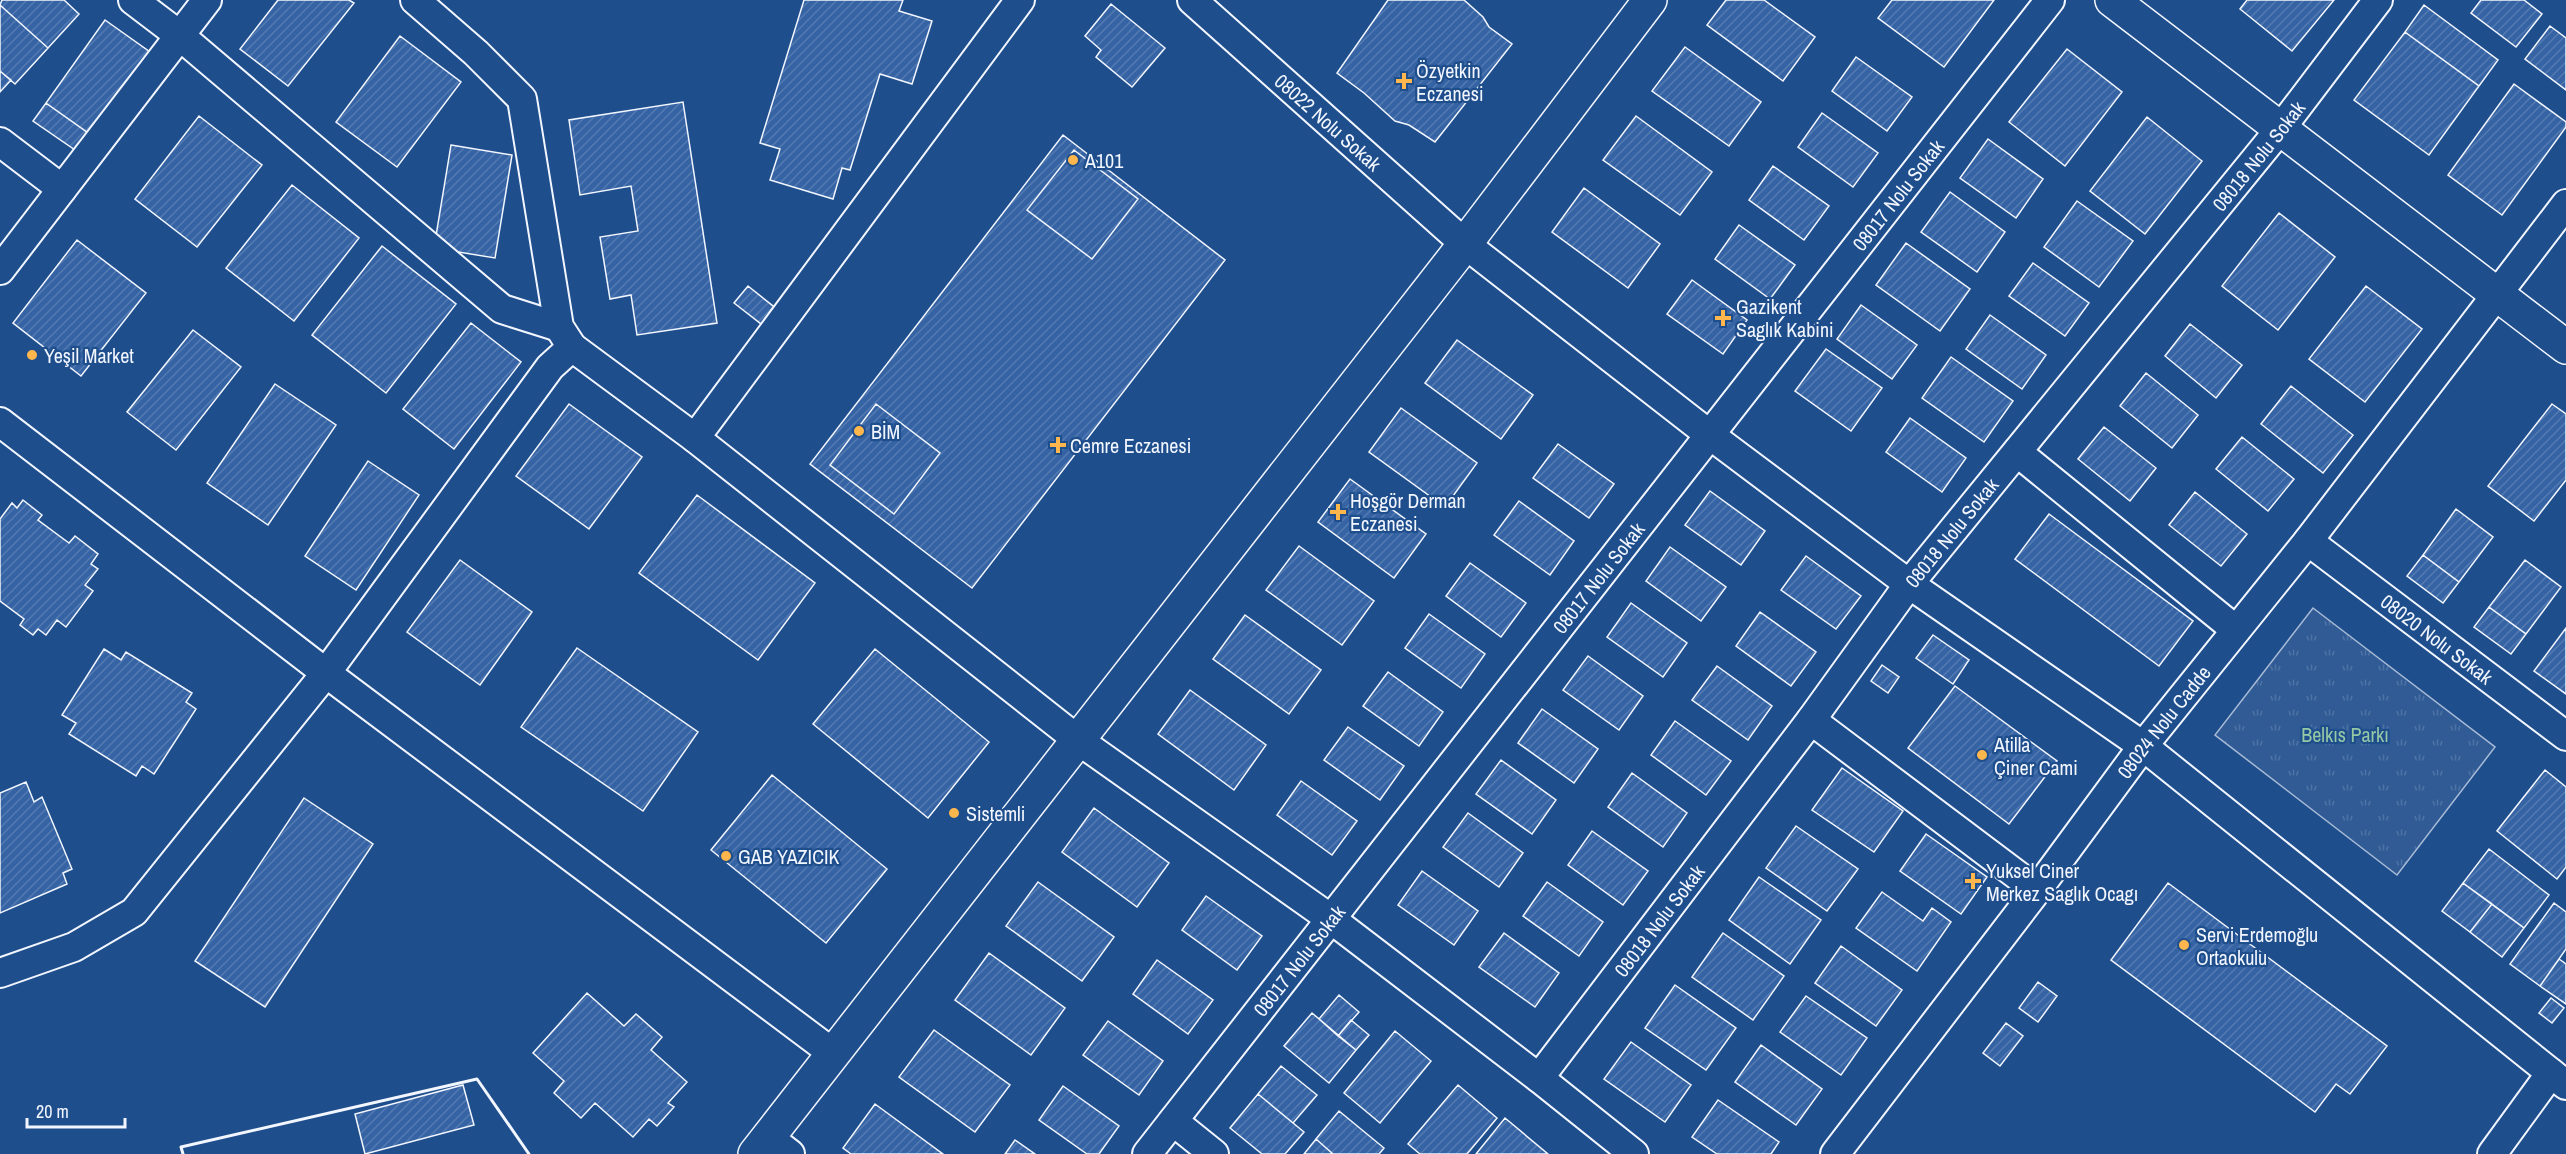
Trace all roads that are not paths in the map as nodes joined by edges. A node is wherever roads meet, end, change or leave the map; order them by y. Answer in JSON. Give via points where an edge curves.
{"nodes":[{"id":1,"x":133,"y":0,"type":"edge"},
{"id":2,"x":207,"y":0,"type":"edge"},
{"id":3,"x":415,"y":0,"type":"edge"},
{"id":4,"x":1020,"y":0,"type":"edge"},
{"id":5,"x":1192,"y":0,"type":"edge"},
{"id":6,"x":1650,"y":0,"type":"edge"},
{"id":7,"x":2050,"y":0,"type":"edge"},
{"id":8,"x":2112,"y":0,"type":"edge"},
{"id":9,"x":2378,"y":0,"type":"edge"},
{"id":10,"x":179,"y":35,"type":"junction"},
{"id":11,"x":2281,"y":128,"type":"junction"},
{"id":12,"x":0,"y":142,"type":"edge"},
{"id":13,"x":62,"y":189,"type":"junction"},
{"id":14,"x":2566,"y":204,"type":"edge"},
{"id":15,"x":1465,"y":244,"type":"junction"},
{"id":16,"x":0,"y":270,"type":"edge"},
{"id":17,"x":2498,"y":295,"type":"junction"},
{"id":18,"x":566,"y":337,"type":"junction"},
{"id":19,"x":2566,"y":347,"type":"edge"},
{"id":20,"x":0,"y":422,"type":"edge"},
{"id":21,"x":1710,"y":435,"type":"junction"},
{"id":22,"x":695,"y":438,"type":"junction"},
{"id":23,"x":2016,"y":452,"type":"junction"},
{"id":24,"x":2308,"y":541,"type":"junction"},
{"id":25,"x":1910,"y":584,"type":"junction"},
{"id":26,"x":2236,"y":630,"type":"junction"},
{"id":27,"x":326,"y":673,"type":"junction"},
{"id":28,"x":1811,"y":720,"type":"junction"},
{"id":29,"x":2566,"y":735,"type":"edge"},
{"id":30,"x":1078,"y":740,"type":"junction"},
{"id":31,"x":2143,"y":746,"type":"junction"},
{"id":32,"x":2037,"y":890,"type":"junction"},
{"id":33,"x":1331,"y":919,"type":"junction"},
{"id":34,"x":0,"y":973,"type":"edge"},
{"id":35,"x":834,"y":1054,"type":"junction"},
{"id":36,"x":1539,"y":1078,"type":"junction"},
{"id":37,"x":2559,"y":1079,"type":"edge"},
{"id":38,"x":1173,"y":1122,"type":"junction"},
{"id":39,"x":771,"y":1148,"type":"edge"},
{"id":40,"x":1147,"y":1154,"type":"edge"},
{"id":41,"x":1214,"y":1154,"type":"edge"},
{"id":42,"x":1634,"y":1154,"type":"edge"},
{"id":43,"x":1835,"y":1154,"type":"edge"},
{"id":44,"x":2492,"y":1154,"type":"edge"}],
"edges":[{"from":1,"to":10,"type":"street"},
{"from":2,"to":10,"type":"street"},
{"from":3,"to":18,"type":"street","via":[[522,99]]},
{"from":4,"to":22,"type":"street"},
{"from":5,"to":15,"type":"street","name":"08022 Nolu Sokak"},
{"from":6,"to":15,"type":"street"},
{"from":7,"to":21,"type":"street","name":"08017 Nolu Sokak"},
{"from":8,"to":11,"type":"street"},
{"from":9,"to":11,"type":"street","name":"08018 Nolu Sokak"},
{"from":10,"to":13,"type":"street"},
{"from":10,"to":18,"type":"street","via":[[502,309]]},
{"from":11,"to":17,"type":"street"},
{"from":11,"to":23,"type":"street","name":"08018 Nolu Sokak"},
{"from":12,"to":13,"type":"street"},
{"from":13,"to":16,"type":"street"},
{"from":14,"to":17,"type":"street","name":"08024 Nolu Cadde"},
{"from":15,"to":21,"type":"street","name":"08022 Nolu Sokak"},
{"from":15,"to":30,"type":"street"},
{"from":17,"to":19,"type":"street"},
{"from":17,"to":24,"type":"street","name":"08024 Nolu Cadde"},
{"from":18,"to":22,"type":"street"},
{"from":18,"to":27,"type":"street","via":[[550,367]]},
{"from":20,"to":27,"type":"street"},
{"from":21,"to":25,"type":"street","name":"08022 Nolu Sokak"},
{"from":21,"to":33,"type":"street","name":"08017 Nolu Sokak"},
{"from":22,"to":30,"type":"street"},
{"from":23,"to":25,"type":"street","name":"08018 Nolu Sokak"},
{"from":23,"to":26,"type":"street"},
{"from":24,"to":26,"type":"street","name":"08024 Nolu Cadde"},
{"from":24,"to":29,"type":"street","name":"08020 Nolu Sokak"},
{"from":25,"to":28,"type":"street","name":"08018 Nolu Sokak"},
{"from":25,"to":31,"type":"street","name":"08022 Nolu Sokak"},
{"from":26,"to":31,"type":"street","name":"08024 Nolu Cadde"},
{"from":27,"to":34,"type":"street","via":[[134,912],[74,947]]},
{"from":27,"to":35,"type":"street"},
{"from":28,"to":32,"type":"street"},
{"from":28,"to":36,"type":"street","name":"08018 Nolu Sokak"},
{"from":30,"to":33,"type":"street"},
{"from":30,"to":35,"type":"street"},
{"from":31,"to":32,"type":"street","name":"08024 Nolu Cadde"},
{"from":31,"to":37,"type":"street","name":"08022 Nolu Sokak"},
{"from":32,"to":43,"type":"street","name":"08024 Nolu Cadde"},
{"from":33,"to":36,"type":"street"},
{"from":33,"to":38,"type":"street","name":"08017 Nolu Sokak"},
{"from":35,"to":39,"type":"street"},
{"from":36,"to":42,"type":"street"},
{"from":37,"to":44,"type":"street"},
{"from":38,"to":40,"type":"street","name":"08017 Nolu Sokak"},
{"from":38,"to":41,"type":"street"}]}
